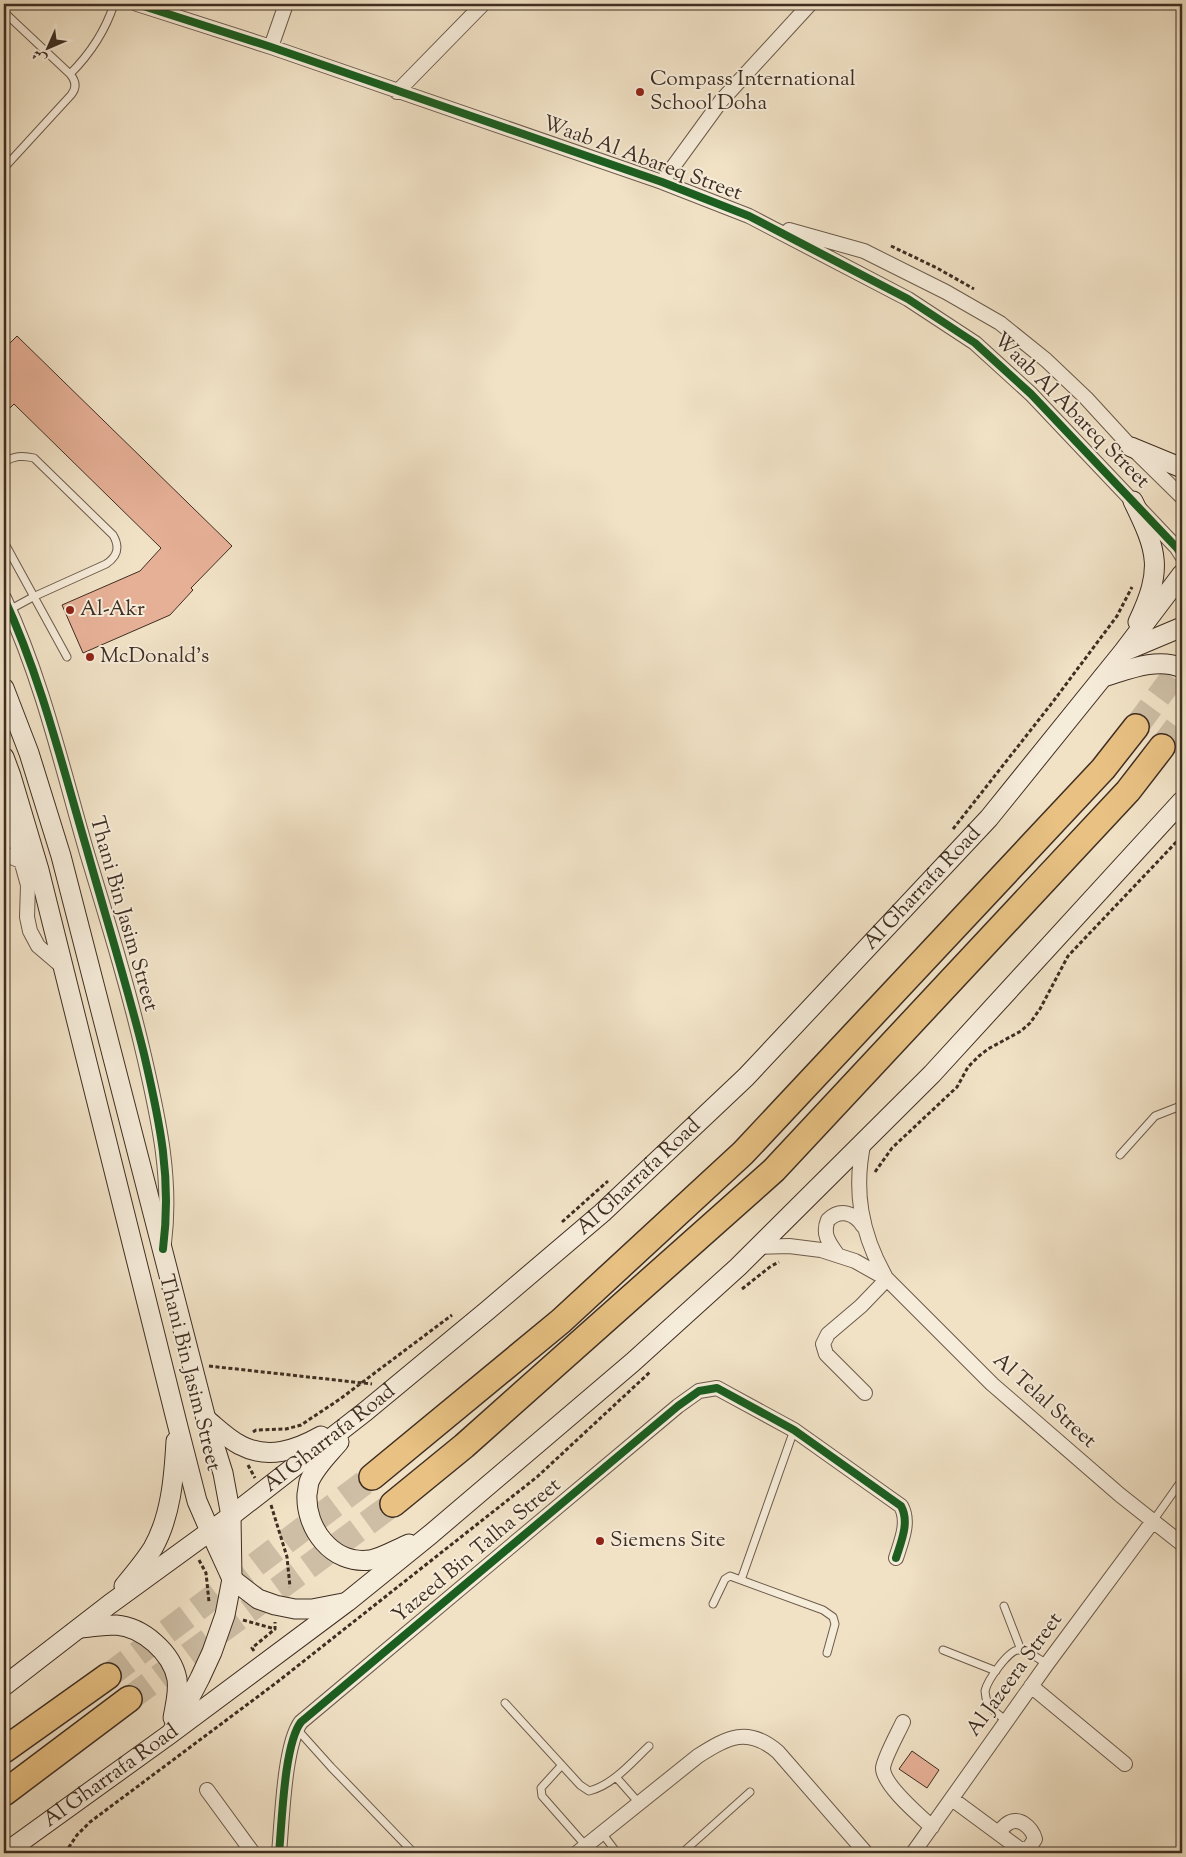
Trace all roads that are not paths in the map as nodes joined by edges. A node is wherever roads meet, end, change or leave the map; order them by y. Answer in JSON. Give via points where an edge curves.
{"nodes":[{"id":1,"x":114,"y":4,"type":"edge"},
{"id":2,"x":137,"y":4,"type":"edge"},
{"id":3,"x":286,"y":4,"type":"edge"},
{"id":4,"x":483,"y":4,"type":"edge"},
{"id":5,"x":810,"y":4,"type":"edge"},
{"id":6,"x":4,"y":12,"type":"edge"},
{"id":7,"x":271,"y":47,"type":"junction"},
{"id":8,"x":70,"y":74,"type":"junction"},
{"id":9,"x":397,"y":92,"type":"junction"},
{"id":10,"x":4,"y":168,"type":"edge"},
{"id":11,"x":662,"y":182,"type":"junction"},
{"id":12,"x":761,"y":223,"type":"junction"},
{"id":13,"x":1132,"y":447,"type":"junction"},
{"id":14,"x":4,"y":462,"type":"edge"},
{"id":15,"x":1182,"y":468,"type":"edge"},
{"id":16,"x":1182,"y":497,"type":"edge"},
{"id":17,"x":1133,"y":501,"type":"junction"},
{"id":18,"x":4,"y":542,"type":"edge"},
{"id":19,"x":1182,"y":556,"type":"edge"},
{"id":20,"x":1182,"y":574,"type":"edge"},
{"id":21,"x":33,"y":597,"type":"junction"},
{"id":22,"x":7,"y":604,"type":"edge"},
{"id":23,"x":1182,"y":627,"type":"edge"},
{"id":24,"x":1123,"y":652,"type":"junction"},
{"id":25,"x":67,"y":657,"type":"dead end"},
{"id":26,"x":1182,"y":668,"type":"edge"},
{"id":27,"x":1103,"y":677,"type":"junction"},
{"id":28,"x":4,"y":688,"type":"edge"},
{"id":29,"x":1136,"y":727,"type":"tunnel mouth"},
{"id":30,"x":1162,"y":747,"type":"tunnel mouth"},
{"id":31,"x":4,"y":758,"type":"edge"},
{"id":32,"x":1182,"y":802,"type":"edge"},
{"id":33,"x":4,"y":803,"type":"edge"},
{"id":34,"x":4,"y":854,"type":"edge"},
{"id":35,"x":22,"y":862,"type":"junction"},
{"id":36,"x":65,"y":969,"type":"junction"},
{"id":37,"x":1182,"y":1108,"type":"edge"},
{"id":38,"x":864,"y":1141,"type":"junction"},
{"id":39,"x":1120,"y":1155,"type":"dead end"},
{"id":40,"x":863,"y":1226,"type":"junction"},
{"id":41,"x":757,"y":1248,"type":"junction"},
{"id":42,"x":163,"y":1249,"type":"junction"},
{"id":43,"x":837,"y":1254,"type":"junction"},
{"id":44,"x":887,"y":1279,"type":"junction"},
{"id":45,"x":865,"y":1393,"type":"dead end"},
{"id":46,"x":366,"y":1411,"type":"junction"},
{"id":47,"x":206,"y":1419,"type":"junction"},
{"id":48,"x":177,"y":1422,"type":"junction"},
{"id":49,"x":794,"y":1430,"type":"junction"},
{"id":50,"x":372,"y":1476,"type":"tunnel mouth"},
{"id":51,"x":1182,"y":1480,"type":"edge"},
{"id":52,"x":393,"y":1504,"type":"tunnel mouth"},
{"id":53,"x":232,"y":1516,"type":"junction"},
{"id":54,"x":1152,"y":1521,"type":"junction"},
{"id":55,"x":210,"y":1531,"type":"junction"},
{"id":56,"x":432,"y":1534,"type":"junction"},
{"id":57,"x":1182,"y":1544,"type":"edge"},
{"id":58,"x":896,"y":1558,"type":"dead end"},
{"id":59,"x":232,"y":1578,"type":"junction"},
{"id":60,"x":741,"y":1580,"type":"junction"},
{"id":61,"x":347,"y":1602,"type":"junction"},
{"id":62,"x":110,"y":1604,"type":"junction"},
{"id":63,"x":713,"y":1604,"type":"dead end"},
{"id":64,"x":1004,"y":1606,"type":"dead end"},
{"id":65,"x":81,"y":1628,"type":"junction"},
{"id":66,"x":943,"y":1650,"type":"dead end"},
{"id":67,"x":1021,"y":1650,"type":"junction"},
{"id":68,"x":827,"y":1653,"type":"dead end"},
{"id":69,"x":1047,"y":1664,"type":"junction"},
{"id":70,"x":996,"y":1671,"type":"junction"},
{"id":71,"x":108,"y":1676,"type":"tunnel mouth"},
{"id":72,"x":4,"y":1686,"type":"edge"},
{"id":73,"x":1031,"y":1686,"type":"junction"},
{"id":74,"x":129,"y":1699,"type":"tunnel mouth"},
{"id":75,"x":506,"y":1702,"type":"dead end"},
{"id":76,"x":1007,"y":1721,"type":"junction"},
{"id":77,"x":903,"y":1722,"type":"dead end"},
{"id":78,"x":296,"y":1728,"type":"junction"},
{"id":79,"x":170,"y":1734,"type":"junction"},
{"id":80,"x":649,"y":1746,"type":"dead end"},
{"id":81,"x":4,"y":1750,"type":"edge"},
{"id":82,"x":1125,"y":1764,"type":"dead end"},
{"id":83,"x":561,"y":1766,"type":"junction"},
{"id":84,"x":616,"y":1777,"type":"junction"},
{"id":85,"x":207,"y":1790,"type":"dead end"},
{"id":86,"x":750,"y":1792,"type":"dead end"},
{"id":87,"x":4,"y":1793,"type":"edge"},
{"id":88,"x":952,"y":1798,"type":"junction"},
{"id":89,"x":639,"y":1803,"type":"junction"},
{"id":90,"x":932,"y":1827,"type":"junction"},
{"id":91,"x":602,"y":1833,"type":"junction"},
{"id":92,"x":998,"y":1833,"type":"dead end"},
{"id":93,"x":582,"y":1850,"type":"edge"},
{"id":94,"x":5,"y":1853,"type":"edge"},
{"id":95,"x":253,"y":1853,"type":"edge"},
{"id":96,"x":279,"y":1853,"type":"edge"},
{"id":97,"x":414,"y":1853,"type":"edge"},
{"id":98,"x":617,"y":1853,"type":"edge"},
{"id":99,"x":682,"y":1853,"type":"edge"},
{"id":100,"x":866,"y":1853,"type":"edge"},
{"id":101,"x":913,"y":1853,"type":"edge"}],
"edges":[{"from":1,"to":8,"type":"lane","via":[[97,42]]},
{"from":2,"to":7,"type":"street","name":"Waab Al Abareq Street"},
{"from":3,"to":7,"type":"street"},
{"from":4,"to":9,"type":"street"},
{"from":5,"to":11,"type":"street","via":[[721,100]]},
{"from":6,"to":8,"type":"lane"},
{"from":7,"to":9,"type":"street","name":"Waab Al Abareq Street"},
{"from":8,"to":10,"type":"lane","via":[[75,82],[74,92]]},
{"from":9,"to":11,"type":"street","name":"Waab Al Abareq Street"},
{"from":11,"to":12,"type":"street","name":"Waab Al Abareq Street"},
{"from":12,"to":13,"type":"street","name":"Waab Al Abareq Street","via":[[864,251],[1000,323],[1046,360]]},
{"from":12,"to":17,"type":"street","name":"Waab Al Abareq Street","via":[[908,299],[975,344],[1031,394]]},
{"from":13,"to":15,"type":"main road"},
{"from":13,"to":16,"type":"street","name":"Waab Al Abareq Street"},
{"from":14,"to":21,"type":"lane","via":[[11,457],[34,458],[113,535],[117,543],[114,559]]},
{"from":17,"to":19,"type":"street","name":"Waab Al Abareq Street"},
{"from":17,"to":24,"type":"main road","via":[[1150,534],[1155,569],[1143,611]]},
{"from":18,"to":21,"type":"lane"},
{"from":20,"to":24,"type":"main road","name":"Al Gharrafa Road"},
{"from":21,"to":22,"type":"lane"},
{"from":21,"to":25,"type":"lane"},
{"from":22,"to":42,"type":"street","name":"Thani Bin Jasim Street","via":[[42,699],[132,1003],[165,1162],[167,1205]]},
{"from":23,"to":24,"type":"main road"},
{"from":24,"to":27,"type":"main road","name":"Al Gharrafa Road"},
{"from":26,"to":27,"type":"main road","via":[[1174,664],[1154,664]]},
{"from":27,"to":46,"type":"main road","name":"Al Gharrafa Road","via":[[989,818],[746,1077],[602,1213]]},
{"from":28,"to":42,"type":"main road","name":"Thani Bin Jasim Street","via":[[29,752],[61,856]]},
{"from":29,"to":50,"type":"highway","via":[[1103,769],[744,1153],[561,1321]]},
{"from":30,"to":52,"type":"highway","via":[[1128,791],[774,1170],[464,1446]]},
{"from":31,"to":36,"type":"main road","name":"Thani Bin Jasim Street","via":[[39,870]]},
{"from":32,"to":38,"type":"main road","name":"Al Gharrafa Road","via":[[932,1074]]},
{"from":33,"to":35,"type":"street"},
{"from":34,"to":35,"type":"street"},
{"from":35,"to":36,"type":"street","via":[[28,885],[30,931],[38,946]]},
{"from":36,"to":48,"type":"main road","name":"Thani Bin Jasim Street"},
{"from":37,"to":39,"type":"lane","via":[[1155,1116]]},
{"from":38,"to":40,"type":"street","via":[[858,1174]]},
{"from":38,"to":41,"type":"main road","name":"Al Gharrafa Road"},
{"from":40,"to":43,"type":"street","via":[[845,1213],[828,1220],[825,1232]]},
{"from":40,"to":44,"type":"street"},
{"from":41,"to":43,"type":"street","via":[[806,1247]]},
{"from":41,"to":56,"type":"main road","name":"Al Gharrafa Road","via":[[633,1362]]},
{"from":42,"to":47,"type":"main road","name":"Thani Bin Jasim Street"},
{"from":43,"to":44,"type":"street"},
{"from":44,"to":45,"type":"street","via":[[828,1334],[823,1344],[826,1354]]},
{"from":44,"to":54,"type":"street","name":"Al Telal Street","via":[[992,1384]]},
{"from":46,"to":47,"type":"main road","via":[[305,1445],[270,1454],[241,1446]]},
{"from":46,"to":53,"type":"main road","name":"Al Gharrafa Road"},
{"from":46,"to":56,"type":"main road","via":[[319,1465],[308,1483],[307,1503],[315,1531],[335,1552],[352,1559],[370,1560]]},
{"from":47,"to":53,"type":"main road","name":"Thani Bin Jasim Street"},
{"from":48,"to":55,"type":"main road","name":"Thani Bin Jasim Street","via":[[198,1501]]},
{"from":48,"to":62,"type":"main road","via":[[175,1468],[163,1525],[152,1549]]},
{"from":49,"to":58,"type":"street","name":"Yazeed Bin Talha Street","via":[[901,1506],[905,1524]]},
{"from":49,"to":60,"type":"lane"},
{"from":49,"to":78,"type":"street","name":"Yazeed Bin Talha Street","via":[[717,1388],[690,1396]]},
{"from":51,"to":54,"type":"lane"},
{"from":53,"to":55,"type":"main road","name":"Al Gharrafa Road"},
{"from":53,"to":59,"type":"main road","name":"Thani Bin Jasim Street"},
{"from":54,"to":57,"type":"street","name":"Al Telal Street"},
{"from":54,"to":69,"type":"street","name":"Al Jazeera Street"},
{"from":55,"to":59,"type":"main road","name":"Thani Bin Jasim Street"},
{"from":55,"to":62,"type":"main road","name":"Al Gharrafa Road"},
{"from":56,"to":61,"type":"main road","name":"Al Gharrafa Road"},
{"from":59,"to":61,"type":"main road","name":"Thani Bin Jasim Street","via":[[258,1599],[294,1609]]},
{"from":59,"to":79,"type":"main road","name":"Thani Bin Jasim Street","via":[[226,1615],[212,1652]]},
{"from":60,"to":63,"type":"lane","via":[[730,1576],[725,1579]]},
{"from":60,"to":68,"type":"lane","via":[[824,1610],[833,1617],[835,1624]]},
{"from":61,"to":79,"type":"main road","name":"Al Gharrafa Road"},
{"from":62,"to":65,"type":"main road","name":"Al Gharrafa Road"},
{"from":64,"to":67,"type":"lane"},
{"from":65,"to":72,"type":"main road","name":"Al Gharrafa Road"},
{"from":65,"to":79,"type":"main road","via":[[117,1625],[143,1635],[162,1649],[177,1680]]},
{"from":66,"to":70,"type":"lane"},
{"from":67,"to":69,"type":"lane"},
{"from":67,"to":70,"type":"lane","via":[[1010,1653]]},
{"from":69,"to":73,"type":"street","name":"Al Jazeera Street"},
{"from":70,"to":76,"type":"lane","via":[[984,1691],[986,1701]]},
{"from":71,"to":81,"type":"highway"},
{"from":73,"to":76,"type":"street","name":"Al Jazeera Street"},
{"from":73,"to":82,"type":"street"},
{"from":74,"to":87,"type":"highway"},
{"from":75,"to":83,"type":"lane"},
{"from":76,"to":88,"type":"street","name":"Al Jazeera Street"},
{"from":77,"to":90,"type":"street","via":[[884,1763],[884,1776]]},
{"from":78,"to":96,"type":"street","name":"Yazeed Bin Talha Street","via":[[289,1750]]},
{"from":78,"to":97,"type":"lane"},
{"from":79,"to":94,"type":"main road","name":"Al Gharrafa Road"},
{"from":80,"to":84,"type":"lane"},
{"from":83,"to":84,"type":"lane","via":[[589,1791]]},
{"from":83,"to":93,"type":"lane","via":[[541,1788],[542,1796]]},
{"from":84,"to":89,"type":"lane"},
{"from":85,"to":95,"type":"street"},
{"from":86,"to":99,"type":"lane"},
{"from":88,"to":90,"type":"street","name":"Al Jazeera Street"},
{"from":88,"to":92,"type":"street"},
{"from":89,"to":91,"type":"street"},
{"from":89,"to":100,"type":"street","via":[[681,1768],[715,1746],[739,1737],[754,1738],[769,1744],[788,1762]]},
{"from":90,"to":101,"type":"street","name":"Al Jazeera Street"},
{"from":91,"to":93,"type":"street"},
{"from":91,"to":98,"type":"lane"}]}
